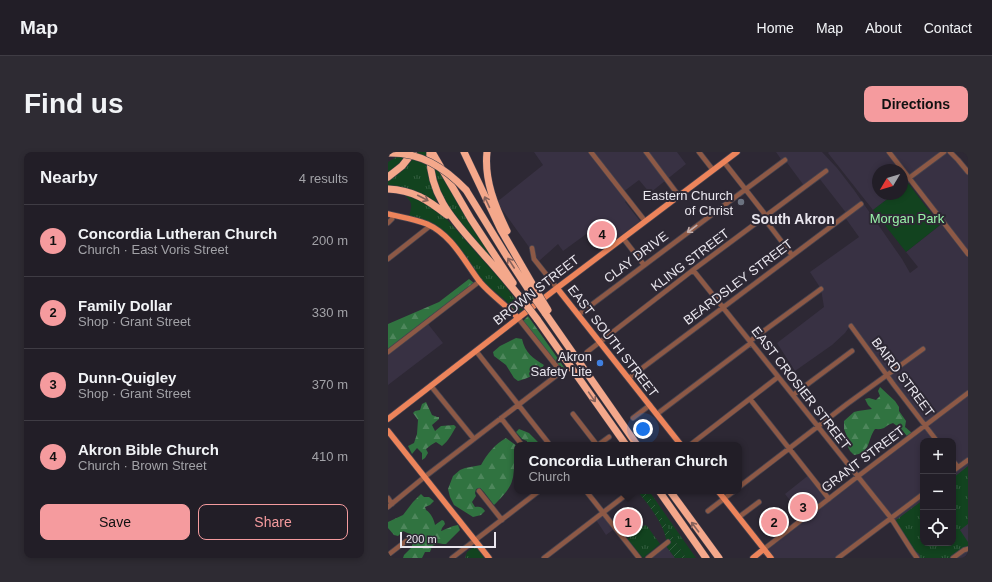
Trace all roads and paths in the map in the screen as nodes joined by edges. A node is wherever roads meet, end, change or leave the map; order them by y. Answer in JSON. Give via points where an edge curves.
{"nodes":[{"id":1,"x":397,"y":152,"type":"edge"},
{"id":2,"x":413,"y":152,"type":"edge"},
{"id":3,"x":430,"y":152,"type":"edge"},
{"id":4,"x":464,"y":152,"type":"edge"},
{"id":5,"x":487,"y":152,"type":"edge"},
{"id":6,"x":591,"y":152,"type":"edge"},
{"id":7,"x":646,"y":152,"type":"edge"},
{"id":8,"x":700,"y":152,"type":"edge"},
{"id":9,"x":737,"y":152,"type":"edge"},
{"id":10,"x":888,"y":152,"type":"edge"},
{"id":11,"x":944,"y":152,"type":"edge"},
{"id":12,"x":950,"y":152,"type":"edge"},
{"id":13,"x":388,"y":153,"type":"edge"},
{"id":14,"x":388,"y":157,"type":"edge"},
{"id":15,"x":785,"y":160,"type":"dead end"},
{"id":16,"x":724,"y":162,"type":"junction"},
{"id":17,"x":713,"y":170,"type":"junction"},
{"id":18,"x":826,"y":171,"type":"dead end"},
{"id":19,"x":968,"y":172,"type":"edge"},
{"id":20,"x":388,"y":177,"type":"edge"},
{"id":21,"x":909,"y":178,"type":"junction"},
{"id":22,"x":388,"y":189,"type":"edge"},
{"id":23,"x":746,"y":189,"type":"junction"},
{"id":24,"x":679,"y":196,"type":"junction"},
{"id":25,"x":861,"y":204,"type":"dead end"},
{"id":26,"x":390,"y":214,"type":"edge"},
{"id":27,"x":765,"y":217,"type":"junction"},
{"id":28,"x":453,"y":220,"type":"junction"},
{"id":29,"x":645,"y":221,"type":"junction"},
{"id":30,"x":388,"y":223,"type":"edge"},
{"id":31,"x":430,"y":226,"type":"junction"},
{"id":32,"x":623,"y":238,"type":"junction"},
{"id":33,"x":532,"y":248,"type":"dead end"},
{"id":34,"x":968,"y":254,"type":"edge"},
{"id":35,"x":792,"y":255,"type":"junction"},
{"id":36,"x":388,"y":259,"type":"edge"},
{"id":37,"x":518,"y":261,"type":"junction"},
{"id":38,"x":644,"y":265,"type":"junction"},
{"id":39,"x":694,"y":270,"type":"junction"},
{"id":40,"x":480,"y":281,"type":"junction"},
{"id":41,"x":557,"y":288,"type":"junction"},
{"id":42,"x":820,"y":289,"type":"dead end"},
{"id":43,"x":535,"y":294,"type":"junction"},
{"id":44,"x":524,"y":302,"type":"junction"},
{"id":45,"x":723,"y":307,"type":"junction"},
{"id":46,"x":578,"y":315,"type":"junction"},
{"id":47,"x":518,"y":318,"type":"junction"},
{"id":48,"x":851,"y":326,"type":"dead end"},
{"id":49,"x":600,"y":342,"type":"junction"},
{"id":50,"x":750,"y":342,"type":"junction"},
{"id":51,"x":923,"y":349,"type":"dead end"},
{"id":52,"x":476,"y":351,"type":"junction"},
{"id":53,"x":852,"y":351,"type":"dead end"},
{"id":54,"x":388,"y":352,"type":"edge"},
{"id":55,"x":587,"y":352,"type":"dead end"},
{"id":56,"x":887,"y":375,"type":"junction"},
{"id":57,"x":778,"y":377,"type":"junction"},
{"id":58,"x":629,"y":378,"type":"junction"},
{"id":59,"x":431,"y":386,"type":"junction"},
{"id":60,"x":968,"y":393,"type":"edge"},
{"id":61,"x":792,"y":395,"type":"junction"},
{"id":62,"x":750,"y":399,"type":"junction"},
{"id":63,"x":518,"y":405,"type":"junction"},
{"id":64,"x":650,"y":405,"type":"junction"},
{"id":65,"x":573,"y":414,"type":"dead end"},
{"id":66,"x":657,"y":414,"type":"junction"},
{"id":67,"x":501,"y":418,"type":"junction"},
{"id":68,"x":633,"y":418,"type":"dead end"},
{"id":69,"x":388,"y":419,"type":"edge"},
{"id":70,"x":925,"y":425,"type":"junction"},
{"id":71,"x":818,"y":426,"type":"junction"},
{"id":72,"x":388,"y":431,"type":"edge"},
{"id":73,"x":609,"y":437,"type":"dead end"},
{"id":74,"x":936,"y":438,"type":"edge"},
{"id":75,"x":474,"y":439,"type":"junction"},
{"id":76,"x":520,"y":442,"type":"edge"},
{"id":77,"x":548,"y":442,"type":"edge"},
{"id":78,"x":596,"y":442,"type":"edge"},
{"id":79,"x":602,"y":442,"type":"edge"},
{"id":80,"x":624,"y":442,"type":"edge"},
{"id":81,"x":635,"y":442,"type":"edge"},
{"id":82,"x":679,"y":442,"type":"edge"},
{"id":83,"x":694,"y":442,"type":"edge"},
{"id":84,"x":789,"y":448,"type":"junction"},
{"id":85,"x":968,"y":460,"type":"edge"},
{"id":86,"x":956,"y":465,"type":"edge"},
{"id":87,"x":958,"y":467,"type":"joint"},
{"id":88,"x":425,"y":477,"type":"junction"},
{"id":89,"x":857,"y":477,"type":"junction"},
{"id":90,"x":742,"y":485,"type":"edge"},
{"id":91,"x":479,"y":491,"type":"dead end"},
{"id":92,"x":535,"y":494,"type":"edge"},
{"id":93,"x":588,"y":494,"type":"edge"},
{"id":94,"x":627,"y":494,"type":"edge"},
{"id":95,"x":661,"y":494,"type":"edge"},
{"id":96,"x":672,"y":494,"type":"edge"},
{"id":97,"x":720,"y":494,"type":"edge"},
{"id":98,"x":730,"y":494,"type":"edge"},
{"id":99,"x":920,"y":496,"type":"edge"},
{"id":100,"x":388,"y":498,"type":"edge"},
{"id":101,"x":724,"y":499,"type":"junction"},
{"id":102,"x":829,"y":499,"type":"junction"},
{"id":103,"x":759,"y":502,"type":"dead end"},
{"id":104,"x":392,"y":504,"type":"junction"},
{"id":105,"x":388,"y":507,"type":"edge"},
{"id":106,"x":708,"y":511,"type":"dead end"},
{"id":107,"x":603,"y":512,"type":"junction"},
{"id":108,"x":739,"y":517,"type":"junction"},
{"id":109,"x":891,"y":518,"type":"junction"},
{"id":110,"x":502,"y":520,"type":"junction"},
{"id":111,"x":410,"y":538,"type":"dead end"},
{"id":112,"x":475,"y":540,"type":"junction"},
{"id":113,"x":668,"y":542,"type":"dead end"},
{"id":114,"x":764,"y":549,"type":"junction"},
{"id":115,"x":968,"y":549,"type":"edge"},
{"id":116,"x":388,"y":555,"type":"edge"},
{"id":117,"x":452,"y":558,"type":"edge"},
{"id":118,"x":489,"y":558,"type":"edge"},
{"id":119,"x":544,"y":558,"type":"edge"},
{"id":120,"x":639,"y":558,"type":"edge"},
{"id":121,"x":648,"y":558,"type":"edge"},
{"id":122,"x":706,"y":558,"type":"edge"},
{"id":123,"x":719,"y":558,"type":"edge"},
{"id":124,"x":753,"y":558,"type":"edge"},
{"id":125,"x":771,"y":558,"type":"edge"},
{"id":126,"x":838,"y":558,"type":"edge"},
{"id":127,"x":917,"y":558,"type":"edge"},
{"id":128,"x":953,"y":558,"type":"edge"}],
"edges":[{"from":1,"to":14,"type":"highway"},
{"from":2,"to":20,"type":"highway","via":[[402,166]]},
{"from":3,"to":28,"type":"highway","via":[[430,168],[436,189]]},
{"from":3,"to":44,"type":"highway"},
{"from":37,"to":4,"type":"highway","one_way":true},
{"from":5,"to":37,"type":"highway","via":[[488,182]]},
{"from":6,"to":29,"type":"street"},
{"from":7,"to":24,"type":"street"},
{"from":8,"to":17,"type":"street"},
{"from":9,"to":16,"type":"main road","name":"BROWN STREET"},
{"from":10,"to":21,"type":"street"},
{"from":11,"to":21,"type":"street"},
{"from":12,"to":19,"type":"street"},
{"from":43,"to":13,"type":"highway","one_way":true,"bridge":true,"via":[[502,250],[466,190],[450,174],[425,159],[407,154]]},
{"from":15,"to":23,"type":"street","name":"CLAY DRIVE"},
{"from":16,"to":17,"type":"main road","name":"BROWN STREET"},
{"from":16,"to":23,"type":"street"},
{"from":17,"to":24,"type":"main road","name":"BROWN STREET"},
{"from":18,"to":27,"type":"street","name":"KLING STREET"},
{"from":21,"to":34,"type":"street"},
{"from":22,"to":28,"type":"highway","one_way":true,"via":[[406,191],[419,196]]},
{"from":23,"to":27,"type":"street"},
{"from":23,"to":38,"type":"street","name":"CLAY DRIVE","one_way":true},
{"from":24,"to":29,"type":"main road","name":"BROWN STREET"},
{"from":25,"to":35,"type":"street","name":"BEARDSLEY STREET"},
{"from":26,"to":30,"type":"street","via":[[392,219]]},
{"from":26,"to":31,"type":"main road"},
{"from":27,"to":35,"type":"street"},
{"from":27,"to":39,"type":"street","name":"KLING STREET"},
{"from":28,"to":44,"type":"highway"},
{"from":29,"to":32,"type":"main road","name":"BROWN STREET"},
{"from":31,"to":36,"type":"street"},
{"from":31,"to":40,"type":"main road","via":[[450,241]]},
{"from":32,"to":38,"type":"street"},
{"from":32,"to":41,"type":"main road","name":"BROWN STREET"},
{"from":33,"to":41,"type":"street","name":"EAST SOUTH STREET","via":[[534,259]]},
{"from":35,"to":45,"type":"street","name":"BEARDSLEY STREET"},
{"from":37,"to":43,"type":"highway"},
{"from":38,"to":46,"type":"street","name":"CLAY DRIVE"},
{"from":39,"to":45,"type":"street","name":"EAST CROSIER STREET"},
{"from":39,"to":49,"type":"street","name":"KLING STREET"},
{"from":40,"to":47,"type":"main road"},
{"from":40,"to":54,"type":"street"},
{"from":41,"to":46,"type":"main road","name":"EAST SOUTH STREET"},
{"from":41,"to":47,"type":"main road","name":"BROWN STREET"},
{"from":42,"to":50,"type":"street"},
{"from":43,"to":81,"type":"highway","bridge":true},
{"from":44,"to":80,"type":"highway","one_way":true,"bridge":true},
{"from":45,"to":50,"type":"street","name":"EAST CROSIER STREET"},
{"from":45,"to":58,"type":"street","name":"BEARDSLEY STREET"},
{"from":46,"to":49,"type":"main road","name":"EAST SOUTH STREET"},
{"from":47,"to":52,"type":"main road","name":"BROWN STREET"},
{"from":47,"to":63,"type":"street","via":[[561,372]]},
{"from":48,"to":56,"type":"street","name":"BAIRD STREET"},
{"from":49,"to":55,"type":"street","name":"KLING STREET"},
{"from":49,"to":58,"type":"main road","name":"EAST SOUTH STREET"},
{"from":50,"to":57,"type":"street","name":"EAST CROSIER STREET"},
{"from":50,"to":66,"type":"street"},
{"from":51,"to":56,"type":"street"},
{"from":52,"to":59,"type":"main road","name":"BROWN STREET"},
{"from":52,"to":63,"type":"street"},
{"from":53,"to":61,"type":"street"},
{"from":56,"to":70,"type":"street","name":"BAIRD STREET"},
{"from":56,"to":71,"type":"street"},
{"from":57,"to":61,"type":"street","name":"EAST CROSIER STREET"},
{"from":57,"to":62,"type":"street"},
{"from":58,"to":64,"type":"main road","name":"EAST SOUTH STREET"},
{"from":59,"to":69,"type":"main road","name":"BROWN STREET"},
{"from":59,"to":75,"type":"street"},
{"from":60,"to":70,"type":"street","name":"GRANT STREET"},
{"from":61,"to":71,"type":"street","name":"EAST CROSIER STREET"},
{"from":62,"to":83,"type":"street"},
{"from":62,"to":84,"type":"street"},
{"from":63,"to":67,"type":"street"},
{"from":63,"to":77,"type":"street"},
{"from":64,"to":66,"type":"main road","name":"EAST SOUTH STREET"},
{"from":64,"to":68,"type":"street"},
{"from":65,"to":78,"type":"street"},
{"from":66,"to":82,"type":"main road","name":"EAST SOUTH STREET"},
{"from":67,"to":75,"type":"street"},
{"from":67,"to":76,"type":"street"},
{"from":70,"to":74,"type":"street","name":"BAIRD STREET"},
{"from":70,"to":89,"type":"street","name":"GRANT STREET"},
{"from":71,"to":84,"type":"street"},
{"from":71,"to":89,"type":"street","name":"EAST CROSIER STREET"},
{"from":72,"to":88,"type":"main road"},
{"from":73,"to":79,"type":"street"},
{"from":75,"to":88,"type":"street"},
{"from":84,"to":90,"type":"street"},
{"from":84,"to":102,"type":"street"},
{"from":85,"to":87,"type":"street"},
{"from":86,"to":87,"type":"street"},
{"from":88,"to":104,"type":"street"},
{"from":88,"to":112,"type":"main road"},
{"from":89,"to":102,"type":"street","name":"GRANT STREET"},
{"from":89,"to":109,"type":"street","name":"EAST CROSIER STREET"},
{"from":91,"to":110,"type":"street"},
{"from":92,"to":110,"type":"street"},
{"from":93,"to":107,"type":"street"},
{"from":94,"to":107,"type":"street"},
{"from":95,"to":122,"type":"highway"},
{"from":123,"to":96,"type":"highway","one_way":true},
{"from":97,"to":101,"type":"main road"},
{"from":98,"to":101,"type":"street"},
{"from":99,"to":109,"type":"street"},
{"from":100,"to":104,"type":"street"},
{"from":101,"to":106,"type":"street"},
{"from":101,"to":108,"type":"main road"},
{"from":102,"to":114,"type":"street","name":"GRANT STREET"},
{"from":103,"to":108,"type":"street"},
{"from":104,"to":105,"type":"street"},
{"from":107,"to":119,"type":"street"},
{"from":107,"to":120,"type":"street"},
{"from":108,"to":114,"type":"main road"},
{"from":109,"to":126,"type":"street"},
{"from":109,"to":127,"type":"street","name":"EAST CROSIER STREET"},
{"from":110,"to":112,"type":"street"},
{"from":111,"to":116,"type":"street"},
{"from":112,"to":117,"type":"street"},
{"from":112,"to":118,"type":"main road"},
{"from":113,"to":121,"type":"street"},
{"from":114,"to":124,"type":"main road","name":"GRANT STREET"},
{"from":114,"to":125,"type":"main road"},
{"from":115,"to":128,"type":"street"}]}
